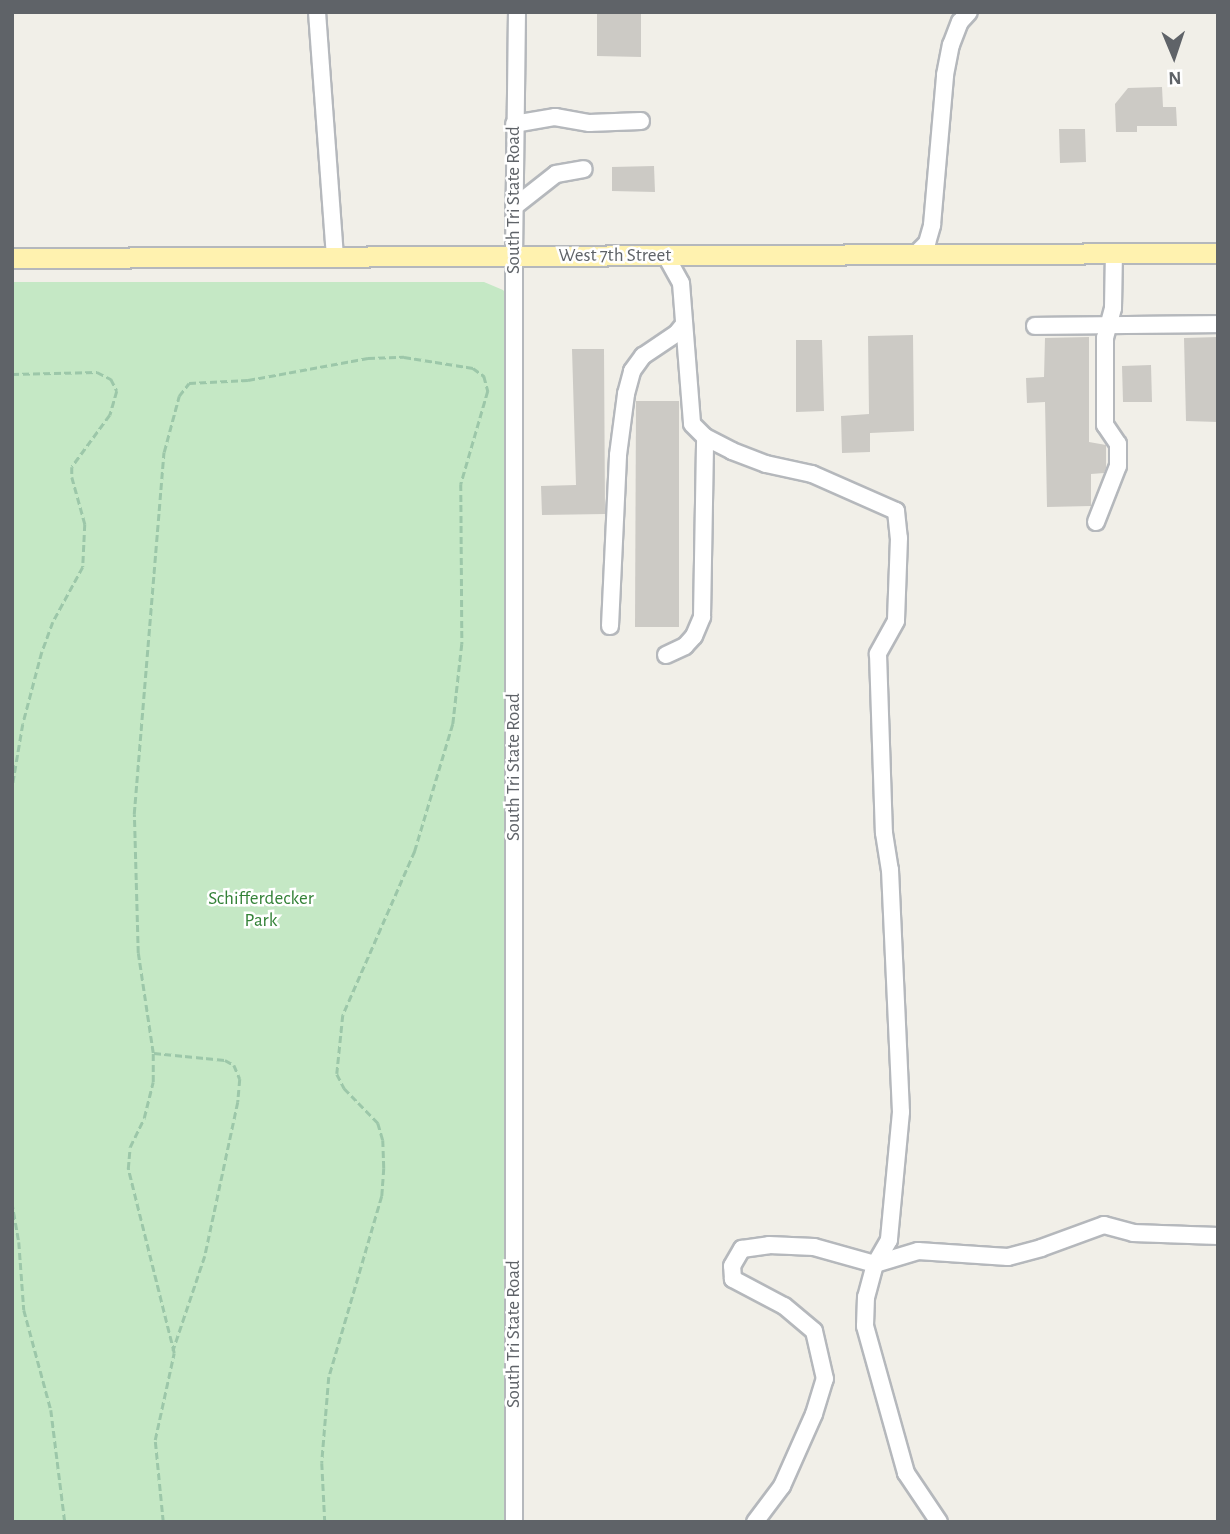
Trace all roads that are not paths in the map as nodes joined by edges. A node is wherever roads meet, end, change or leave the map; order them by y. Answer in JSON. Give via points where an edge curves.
{"nodes":[{"id":1,"x":317,"y":12,"type":"edge"},
{"id":2,"x":517,"y":12,"type":"edge"},
{"id":3,"x":969,"y":12,"type":"edge"},
{"id":4,"x":641,"y":121,"type":"dead end"},
{"id":5,"x":514,"y":124,"type":"junction"},
{"id":6,"x":583,"y":169,"type":"dead end"},
{"id":7,"x":514,"y":207,"type":"junction"},
{"id":8,"x":1114,"y":253,"type":"junction"},
{"id":9,"x":1218,"y":253,"type":"edge"},
{"id":10,"x":916,"y":254,"type":"junction"},
{"id":11,"x":666,"y":256,"type":"junction"},
{"id":12,"x":335,"y":257,"type":"junction"},
{"id":13,"x":514,"y":257,"type":"junction"},
{"id":14,"x":12,"y":258,"type":"edge"},
{"id":15,"x":684,"y":324,"type":"junction"},
{"id":16,"x":1218,"y":324,"type":"edge"},
{"id":17,"x":1108,"y":325,"type":"junction"},
{"id":18,"x":1035,"y":326,"type":"dead end"},
{"id":19,"x":705,"y":437,"type":"junction"},
{"id":20,"x":1096,"y":522,"type":"dead end"},
{"id":21,"x":610,"y":626,"type":"dead end"},
{"id":22,"x":666,"y":655,"type":"dead end"},
{"id":23,"x":1218,"y":1236,"type":"edge"},
{"id":24,"x":875,"y":1264,"type":"junction"},
{"id":25,"x":514,"y":1522,"type":"edge"},
{"id":26,"x":755,"y":1522,"type":"edge"},
{"id":27,"x":939,"y":1522,"type":"edge"}],
"edges":[{"from":1,"to":12,"type":"street"},
{"from":2,"to":5,"type":"street","name":"South Tri State Road"},
{"from":3,"to":10,"type":"street","via":[[951,45],[932,225],[927,243]]},
{"from":4,"to":5,"type":"street","via":[[589,123],[555,117]]},
{"from":5,"to":7,"type":"street","name":"South Tri State Road"},
{"from":6,"to":7,"type":"street","via":[[556,174]]},
{"from":7,"to":13,"type":"street","name":"South Tri State Road"},
{"from":8,"to":9,"type":"main road","name":"West 7th Street"},
{"from":8,"to":10,"type":"main road","name":"West 7th Street"},
{"from":8,"to":17,"type":"street","via":[[1113,308]]},
{"from":10,"to":11,"type":"main road","name":"West 7th Street"},
{"from":11,"to":13,"type":"main road","name":"West 7th Street"},
{"from":11,"to":15,"type":"street","via":[[681,283]]},
{"from":12,"to":13,"type":"main road","name":"West 7th Street"},
{"from":12,"to":14,"type":"main road","name":"West 7th Street"},
{"from":13,"to":25,"type":"street","name":"South Tri State Road"},
{"from":15,"to":19,"type":"street","via":[[692,424]]},
{"from":15,"to":21,"type":"street","via":[[643,356],[632,371],[626,394],[618,455]]},
{"from":16,"to":17,"type":"street"},
{"from":17,"to":18,"type":"street"},
{"from":17,"to":20,"type":"street","via":[[1105,425],[1118,444],[1118,466]]},
{"from":19,"to":22,"type":"street","via":[[702,617],[685,646]]},
{"from":19,"to":24,"type":"street","via":[[766,464],[831,481],[896,510],[895,621],[878,654],[901,1112],[889,1240]]},
{"from":23,"to":24,"type":"street","via":[[1133,1233],[1104,1225],[1008,1256],[918,1251]]},
{"from":24,"to":26,"type":"street","via":[[814,1247],[769,1245],[742,1249],[732,1266],[733,1279],[784,1306],[814,1331],[825,1379],[782,1486]]},
{"from":24,"to":27,"type":"street","via":[[866,1297],[865,1326],[906,1473]]}]}
